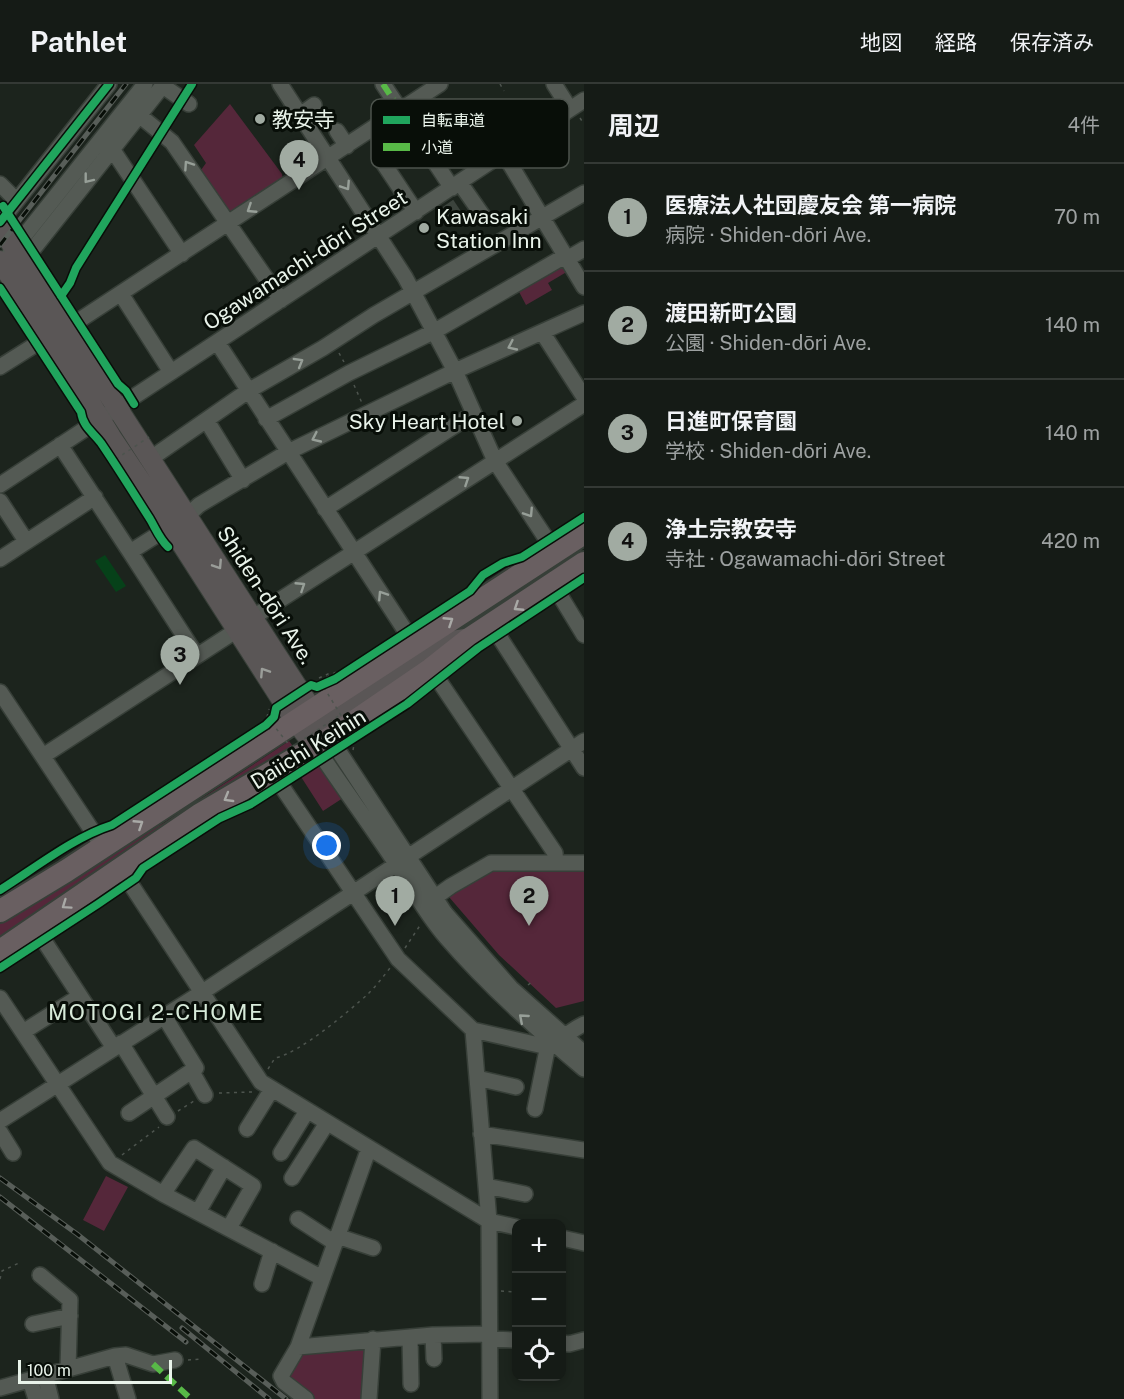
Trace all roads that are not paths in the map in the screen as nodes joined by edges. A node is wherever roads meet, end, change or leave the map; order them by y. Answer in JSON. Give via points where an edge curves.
{"nodes":[{"id":1,"x":109,"y":84,"type":"edge"},
{"id":2,"x":145,"y":84,"type":"edge"},
{"id":3,"x":280,"y":84,"type":"edge"},
{"id":4,"x":383,"y":84,"type":"edge"},
{"id":5,"x":440,"y":84,"type":"edge"},
{"id":6,"x":554,"y":84,"type":"edge"},
{"id":7,"x":163,"y":85,"type":"edge"},
{"id":8,"x":393,"y":99,"type":"edge"},
{"id":9,"x":417,"y":99,"type":"edge"},
{"id":10,"x":564,"y":99,"type":"edge"},
{"id":11,"x":584,"y":100,"type":"edge"},
{"id":12,"x":189,"y":104,"type":"dead end"},
{"id":13,"x":314,"y":105,"type":"dead end"},
{"id":14,"x":570,"y":109,"type":"edge"},
{"id":15,"x":139,"y":115,"type":"junction"},
{"id":16,"x":300,"y":115,"type":"junction"},
{"id":17,"x":337,"y":131,"type":"dead end"},
{"id":18,"x":371,"y":131,"type":"edge"},
{"id":19,"x":354,"y":144,"type":"junction"},
{"id":20,"x":112,"y":149,"type":"junction"},
{"id":21,"x":328,"y":158,"type":"junction"},
{"id":22,"x":387,"y":168,"type":"edge"},
{"id":23,"x":438,"y":168,"type":"edge"},
{"id":24,"x":477,"y":168,"type":"edge"},
{"id":25,"x":512,"y":168,"type":"edge"},
{"id":26,"x":0,"y":184,"type":"edge"},
{"id":27,"x":450,"y":193,"type":"junction"},
{"id":28,"x":584,"y":193,"type":"edge"},
{"id":29,"x":16,"y":201,"type":"junction"},
{"id":30,"x":416,"y":212,"type":"junction"},
{"id":31,"x":483,"y":216,"type":"dead end"},
{"id":32,"x":541,"y":218,"type":"junction"},
{"id":33,"x":228,"y":224,"type":"junction"},
{"id":34,"x":379,"y":236,"type":"junction"},
{"id":35,"x":12,"y":239,"type":"edge"},
{"id":36,"x":584,"y":249,"type":"edge"},
{"id":37,"x":182,"y":254,"type":"junction"},
{"id":38,"x":565,"y":256,"type":"junction"},
{"id":39,"x":1,"y":264,"type":"edge"},
{"id":40,"x":584,"y":287,"type":"edge"},
{"id":41,"x":414,"y":292,"type":"junction"},
{"id":42,"x":121,"y":294,"type":"junction"},
{"id":43,"x":281,"y":300,"type":"junction"},
{"id":44,"x":584,"y":313,"type":"edge"},
{"id":45,"x":57,"y":332,"type":"junction"},
{"id":46,"x":435,"y":332,"type":"junction"},
{"id":47,"x":542,"y":332,"type":"junction"},
{"id":48,"x":217,"y":342,"type":"junction"},
{"id":49,"x":0,"y":367,"type":"edge"},
{"id":50,"x":455,"y":371,"type":"junction"},
{"id":51,"x":171,"y":372,"type":"junction"},
{"id":52,"x":248,"y":392,"type":"junction"},
{"id":53,"x":584,"y":397,"type":"edge"},
{"id":54,"x":584,"y":404,"type":"edge"},
{"id":55,"x":108,"y":413,"type":"junction"},
{"id":56,"x":473,"y":414,"type":"junction"},
{"id":57,"x":266,"y":419,"type":"junction"},
{"id":58,"x":207,"y":421,"type":"junction"},
{"id":59,"x":60,"y":445,"type":"junction"},
{"id":60,"x":288,"y":452,"type":"junction"},
{"id":61,"x":150,"y":459,"type":"junction"},
{"id":62,"x":495,"y":461,"type":"junction"},
{"id":63,"x":3,"y":477,"type":"edge"},
{"id":64,"x":243,"y":480,"type":"junction"},
{"id":65,"x":95,"y":497,"type":"junction"},
{"id":66,"x":316,"y":499,"type":"junction"},
{"id":67,"x":0,"y":501,"type":"edge"},
{"id":68,"x":179,"y":521,"type":"junction"},
{"id":69,"x":584,"y":533,"type":"edge"},
{"id":70,"x":26,"y":542,"type":"junction"},
{"id":71,"x":130,"y":552,"type":"junction"},
{"id":72,"x":354,"y":552,"type":"junction"},
{"id":73,"x":555,"y":552,"type":"junction"},
{"id":74,"x":0,"y":559,"type":"edge"},
{"id":75,"x":584,"y":564,"type":"edge"},
{"id":76,"x":553,"y":584,"type":"junction"},
{"id":77,"x":244,"y":624,"type":"junction"},
{"id":78,"x":491,"y":624,"type":"junction"},
{"id":79,"x":584,"y":635,"type":"edge"},
{"id":80,"x":472,"y":638,"type":"junction"},
{"id":81,"x":414,"y":644,"type":"junction"},
{"id":82,"x":196,"y":656,"type":"junction"},
{"id":83,"x":431,"y":669,"type":"junction"},
{"id":84,"x":0,"y":692,"type":"edge"},
{"id":85,"x":313,"y":729,"type":"junction"},
{"id":86,"x":578,"y":745,"type":"edge"},
{"id":87,"x":43,"y":756,"type":"junction"},
{"id":88,"x":584,"y":768,"type":"edge"},
{"id":89,"x":272,"y":772,"type":"junction"},
{"id":90,"x":511,"y":788,"type":"junction"},
{"id":91,"x":103,"y":847,"type":"junction"},
{"id":92,"x":401,"y":861,"type":"junction"},
{"id":93,"x":555,"y":863,"type":"junction"},
{"id":94,"x":584,"y":863,"type":"edge"},
{"id":95,"x":120,"y":868,"type":"junction"},
{"id":96,"x":352,"y":893,"type":"junction"},
{"id":97,"x":434,"y":898,"type":"junction"},
{"id":98,"x":0,"y":911,"type":"edge"},
{"id":99,"x":35,"y":927,"type":"junction"},
{"id":100,"x":0,"y":951,"type":"edge"},
{"id":101,"x":201,"y":993,"type":"junction"},
{"id":102,"x":80,"y":996,"type":"junction"},
{"id":103,"x":0,"y":998,"type":"edge"},
{"id":104,"x":164,"y":1016,"type":"junction"},
{"id":105,"x":584,"y":1024,"type":"edge"},
{"id":106,"x":473,"y":1030,"type":"junction"},
{"id":107,"x":23,"y":1032,"type":"junction"},
{"id":108,"x":555,"y":1042,"type":"junction"},
{"id":109,"x":117,"y":1046,"type":"junction"},
{"id":110,"x":584,"y":1053,"type":"edge"},
{"id":111,"x":584,"y":1069,"type":"edge"},
{"id":112,"x":192,"y":1072,"type":"junction"},
{"id":113,"x":477,"y":1078,"type":"junction"},
{"id":114,"x":58,"y":1084,"type":"junction"},
{"id":115,"x":267,"y":1086,"type":"junction"},
{"id":116,"x":516,"y":1087,"type":"dead end"},
{"id":117,"x":205,"y":1095,"type":"road end"},
{"id":118,"x":154,"y":1096,"type":"junction"},
{"id":119,"x":535,"y":1109,"type":"dead end"},
{"id":120,"x":308,"y":1111,"type":"junction"},
{"id":121,"x":129,"y":1113,"type":"dead end"},
{"id":122,"x":167,"y":1117,"type":"road end"},
{"id":123,"x":0,"y":1121,"type":"edge"},
{"id":124,"x":327,"y":1123,"type":"junction"},
{"id":125,"x":247,"y":1129,"type":"dead end"},
{"id":126,"x":0,"y":1132,"type":"edge"},
{"id":127,"x":481,"y":1134,"type":"junction"},
{"id":128,"x":369,"y":1148,"type":"junction"},
{"id":129,"x":584,"y":1150,"type":"edge"},
{"id":130,"x":13,"y":1153,"type":"dead end"},
{"id":131,"x":280,"y":1153,"type":"dead end"},
{"id":132,"x":224,"y":1167,"type":"junction"},
{"id":133,"x":292,"y":1178,"type":"dead end"},
{"id":134,"x":486,"y":1186,"type":"junction"},
{"id":135,"x":163,"y":1194,"type":"junction"},
{"id":136,"x":525,"y":1194,"type":"dead end"},
{"id":137,"x":198,"y":1212,"type":"junction"},
{"id":138,"x":298,"y":1219,"type":"dead end"},
{"id":139,"x":489,"y":1221,"type":"junction"},
{"id":140,"x":512,"y":1226,"type":"edge"},
{"id":141,"x":229,"y":1228,"type":"junction"},
{"id":142,"x":336,"y":1239,"type":"junction"},
{"id":143,"x":566,"y":1239,"type":"edge"},
{"id":144,"x":584,"y":1243,"type":"edge"},
{"id":145,"x":374,"y":1248,"type":"dead end"},
{"id":146,"x":272,"y":1251,"type":"junction"},
{"id":147,"x":40,"y":1275,"type":"dead end"},
{"id":148,"x":322,"y":1278,"type":"junction"},
{"id":149,"x":262,"y":1284,"type":"dead end"},
{"id":150,"x":70,"y":1316,"type":"junction"},
{"id":151,"x":33,"y":1324,"type":"dead end"},
{"id":152,"x":433,"y":1335,"type":"junction"},
{"id":153,"x":489,"y":1336,"type":"junction"},
{"id":154,"x":410,"y":1337,"type":"junction"},
{"id":155,"x":373,"y":1339,"type":"junction"},
{"id":156,"x":512,"y":1339,"type":"edge"},
{"id":157,"x":584,"y":1340,"type":"edge"},
{"id":158,"x":566,"y":1344,"type":"edge"},
{"id":159,"x":298,"y":1347,"type":"junction"},
{"id":160,"x":115,"y":1356,"type":"junction"},
{"id":161,"x":434,"y":1359,"type":"dead end"},
{"id":162,"x":175,"y":1360,"type":"road end"},
{"id":163,"x":68,"y":1369,"type":"junction"},
{"id":164,"x":37,"y":1377,"type":"junction"},
{"id":165,"x":1,"y":1384,"type":"edge"},
{"id":166,"x":411,"y":1384,"type":"dead end"},
{"id":167,"x":36,"y":1399,"type":"edge"},
{"id":168,"x":51,"y":1399,"type":"edge"},
{"id":169,"x":128,"y":1399,"type":"edge"},
{"id":170,"x":306,"y":1399,"type":"edge"},
{"id":171,"x":369,"y":1399,"type":"edge"},
{"id":172,"x":490,"y":1399,"type":"edge"}],
"edges":[{"from":1,"to":29,"type":"street"},
{"from":2,"to":35,"type":"street"},
{"from":3,"to":16,"type":"street"},
{"from":4,"to":8,"type":"street"},
{"from":5,"to":9,"type":"street"},
{"from":6,"to":10,"type":"street"},
{"from":7,"to":12,"type":"street"},
{"from":7,"to":15,"type":"street"},
{"from":11,"to":14,"type":"street","name":"Ogawamachi-dōri Street"},
{"from":13,"to":16,"type":"street"},
{"from":15,"to":20,"type":"street"},
{"from":33,"to":15,"type":"street","one_way":true,"via":[[172,142]]},
{"from":16,"to":21,"type":"street"},
{"from":17,"to":19,"type":"street"},
{"from":18,"to":19,"type":"street"},
{"from":19,"to":21,"type":"street"},
{"from":20,"to":35,"type":"street","one_way":true},
{"from":20,"to":37,"type":"street"},
{"from":21,"to":33,"type":"street","one_way":true},
{"from":21,"to":34,"type":"street","one_way":true},
{"from":22,"to":30,"type":"street"},
{"from":23,"to":27,"type":"street"},
{"from":24,"to":27,"type":"street","name":"Ogawamachi-dōri Street"},
{"from":25,"to":32,"type":"street"},
{"from":26,"to":29,"type":"street"},
{"from":27,"to":30,"type":"street","name":"Ogawamachi-dōri Street"},
{"from":27,"to":31,"type":"street"},
{"from":28,"to":32,"type":"street"},
{"from":29,"to":35,"type":"street"},
{"from":30,"to":34,"type":"street","name":"Ogawamachi-dōri Street"},
{"from":32,"to":38,"type":"street"},
{"from":32,"to":41,"type":"street"},
{"from":33,"to":37,"type":"street"},
{"from":33,"to":43,"type":"street"},
{"from":34,"to":41,"type":"street"},
{"from":34,"to":43,"type":"street","name":"Ogawamachi-dōri Street"},
{"from":35,"to":39,"type":"street"},
{"from":35,"to":45,"type":"main road","name":"Shiden-dōri Ave."},
{"from":36,"to":38,"type":"street"},
{"from":37,"to":42,"type":"street"},
{"from":38,"to":40,"type":"street"},
{"from":38,"to":46,"type":"street"},
{"from":39,"to":45,"type":"main road","name":"Shiden-dōri Ave."},
{"from":41,"to":46,"type":"street"},
{"from":52,"to":41,"type":"street","one_way":true},
{"from":42,"to":45,"type":"street"},
{"from":42,"to":51,"type":"street"},
{"from":43,"to":48,"type":"street","name":"Ogawamachi-dōri Street"},
{"from":44,"to":47,"type":"street"},
{"from":45,"to":49,"type":"street"},
{"from":45,"to":55,"type":"main road","name":"Shiden-dōri Ave."},
{"from":46,"to":50,"type":"street"},
{"from":46,"to":57,"type":"street"},
{"from":47,"to":50,"type":"street","one_way":true},
{"from":47,"to":53,"type":"street"},
{"from":48,"to":51,"type":"street","name":"Ogawamachi-dōri Street"},
{"from":48,"to":52,"type":"street"},
{"from":50,"to":56,"type":"street"},
{"from":50,"to":60,"type":"street","one_way":true},
{"from":51,"to":55,"type":"street","name":"Ogawamachi-dōri Street","via":[[159,386]]},
{"from":52,"to":57,"type":"street"},
{"from":52,"to":58,"type":"street"},
{"from":54,"to":62,"type":"street"},
{"from":55,"to":59,"type":"street","name":"Ogawamachi-dōri Street"},
{"from":55,"to":61,"type":"main road","name":"Shiden-dōri Ave."},
{"from":55,"to":68,"type":"main road","name":"Shiden-dōri Ave."},
{"from":56,"to":62,"type":"street"},
{"from":56,"to":66,"type":"street"},
{"from":57,"to":60,"type":"street"},
{"from":58,"to":61,"type":"street"},
{"from":58,"to":64,"type":"street"},
{"from":59,"to":63,"type":"street","name":"Ogawamachi-dōri Street"},
{"from":59,"to":65,"type":"street"},
{"from":60,"to":64,"type":"street"},
{"from":60,"to":66,"type":"street"},
{"from":61,"to":68,"type":"main road","name":"Shiden-dōri Ave."},
{"from":72,"to":62,"type":"street","one_way":true},
{"from":62,"to":73,"type":"street","one_way":true},
{"from":64,"to":68,"type":"street"},
{"from":65,"to":70,"type":"street"},
{"from":65,"to":71,"type":"street"},
{"from":66,"to":72,"type":"street"},
{"from":67,"to":70,"type":"street"},
{"from":68,"to":71,"type":"street"},
{"from":68,"to":77,"type":"main road","name":"Shiden-dōri Ave."},
{"from":69,"to":73,"type":"highway","name":"Daiichi Keihin"},
{"from":70,"to":74,"type":"street"},
{"from":71,"to":82,"type":"street"},
{"from":77,"to":72,"type":"street","one_way":true},
{"from":81,"to":72,"type":"street","one_way":true},
{"from":81,"to":73,"type":"highway","name":"Daiichi Keihin","one_way":true},
{"from":75,"to":76,"type":"highway","name":"Daiichi Keihin"},
{"from":76,"to":78,"type":"highway","name":"Daiichi Keihin","one_way":true},
{"from":76,"to":79,"type":"street"},
{"from":77,"to":82,"type":"street"},
{"from":77,"to":85,"type":"main road","name":"Shiden-dōri Ave."},
{"from":78,"to":80,"type":"highway","name":"Daiichi Keihin"},
{"from":78,"to":86,"type":"street"},
{"from":80,"to":83,"type":"highway","name":"Daiichi Keihin"},
{"from":80,"to":85,"type":"main road","via":[[433,644]]},
{"from":81,"to":85,"type":"highway","name":"Daiichi Keihin"},
{"from":82,"to":87,"type":"street"},
{"from":83,"to":85,"type":"highway","name":"Daiichi Keihin"},
{"from":83,"to":90,"type":"street"},
{"from":84,"to":87,"type":"street"},
{"from":85,"to":89,"type":"highway","name":"Daiichi Keihin"},
{"from":91,"to":85,"type":"highway","name":"Daiichi Keihin","one_way":true},
{"from":85,"to":92,"type":"street","name":"Shiden-dōri Ave."},
{"from":86,"to":88,"type":"street"},
{"from":86,"to":90,"type":"street"},
{"from":87,"to":91,"type":"street"},
{"from":89,"to":95,"type":"highway","name":"Daiichi Keihin","one_way":true},
{"from":89,"to":96,"type":"street"},
{"from":90,"to":92,"type":"street"},
{"from":90,"to":93,"type":"street","via":[[555,853]]},
{"from":91,"to":98,"type":"highway","name":"Daiichi Keihin"},
{"from":92,"to":96,"type":"street"},
{"from":92,"to":97,"type":"street","name":"Shiden-dōri Ave."},
{"from":108,"to":92,"type":"street","name":"Shiden-dōri Ave.","one_way":true,"via":[[497,993],[446,938],[420,905]]},
{"from":93,"to":94,"type":"street"},
{"from":93,"to":97,"type":"street","via":[[491,863]]},
{"from":95,"to":99,"type":"highway","name":"Daiichi Keihin","one_way":true},
{"from":95,"to":101,"type":"street"},
{"from":96,"to":101,"type":"street"},
{"from":96,"to":106,"type":"street","via":[[398,960]]},
{"from":97,"to":108,"type":"street","name":"Shiden-dōri Ave."},
{"from":99,"to":100,"type":"highway","name":"Daiichi Keihin"},
{"from":99,"to":102,"type":"street"},
{"from":101,"to":104,"type":"street"},
{"from":101,"to":115,"type":"street"},
{"from":102,"to":107,"type":"street"},
{"from":102,"to":109,"type":"street"},
{"from":103,"to":107,"type":"street"},
{"from":104,"to":109,"type":"street"},
{"from":104,"to":112,"type":"street","via":[[196,1068]]},
{"from":105,"to":108,"type":"street"},
{"from":106,"to":108,"type":"street","via":[[539,1045]]},
{"from":106,"to":113,"type":"street"},
{"from":107,"to":114,"type":"street"},
{"from":108,"to":110,"type":"street","name":"Shiden-dōri Ave."},
{"from":108,"to":111,"type":"street","name":"Shiden-dōri Ave."},
{"from":108,"to":119,"type":"street"},
{"from":109,"to":114,"type":"street"},
{"from":109,"to":118,"type":"street"},
{"from":112,"to":117,"type":"street"},
{"from":112,"to":118,"type":"street"},
{"from":113,"to":116,"type":"street"},
{"from":113,"to":127,"type":"street"},
{"from":114,"to":123,"type":"street"},
{"from":114,"to":135,"type":"street","via":[[110,1163]]},
{"from":115,"to":120,"type":"street"},
{"from":115,"to":125,"type":"street"},
{"from":118,"to":121,"type":"street"},
{"from":118,"to":122,"type":"street"},
{"from":120,"to":124,"type":"street"},
{"from":120,"to":131,"type":"street"},
{"from":124,"to":128,"type":"street"},
{"from":124,"to":133,"type":"street"},
{"from":126,"to":130,"type":"street"},
{"from":127,"to":129,"type":"street"},
{"from":127,"to":134,"type":"street"},
{"from":128,"to":139,"type":"street"},
{"from":128,"to":142,"type":"street"},
{"from":132,"to":135,"type":"street","via":[[194,1148]]},
{"from":132,"to":137,"type":"street"},
{"from":132,"to":141,"type":"street","via":[[254,1186]]},
{"from":134,"to":136,"type":"street"},
{"from":134,"to":139,"type":"street"},
{"from":135,"to":137,"type":"street"},
{"from":137,"to":141,"type":"street"},
{"from":138,"to":142,"type":"street"},
{"from":139,"to":140,"type":"street"},
{"from":139,"to":153,"type":"street"},
{"from":141,"to":146,"type":"street"},
{"from":142,"to":145,"type":"street"},
{"from":142,"to":148,"type":"street"},
{"from":143,"to":144,"type":"street"},
{"from":146,"to":148,"type":"street"},
{"from":146,"to":149,"type":"street"},
{"from":147,"to":150,"type":"street","via":[[70,1300]]},
{"from":148,"to":159,"type":"street"},
{"from":150,"to":151,"type":"street"},
{"from":150,"to":163,"type":"street"},
{"from":152,"to":153,"type":"street"},
{"from":152,"to":154,"type":"street"},
{"from":152,"to":161,"type":"street"},
{"from":153,"to":156,"type":"street"},
{"from":153,"to":172,"type":"street"},
{"from":154,"to":155,"type":"street"},
{"from":154,"to":166,"type":"street"},
{"from":155,"to":159,"type":"street"},
{"from":155,"to":171,"type":"street"},
{"from":157,"to":158,"type":"street"},
{"from":159,"to":170,"type":"street","via":[[281,1376]]},
{"from":160,"to":162,"type":"street","via":[[126,1355],[153,1364]]},
{"from":160,"to":163,"type":"street"},
{"from":160,"to":169,"type":"street"},
{"from":163,"to":164,"type":"street"},
{"from":164,"to":165,"type":"street"},
{"from":164,"to":167,"type":"street"},
{"from":164,"to":168,"type":"street"}]}
